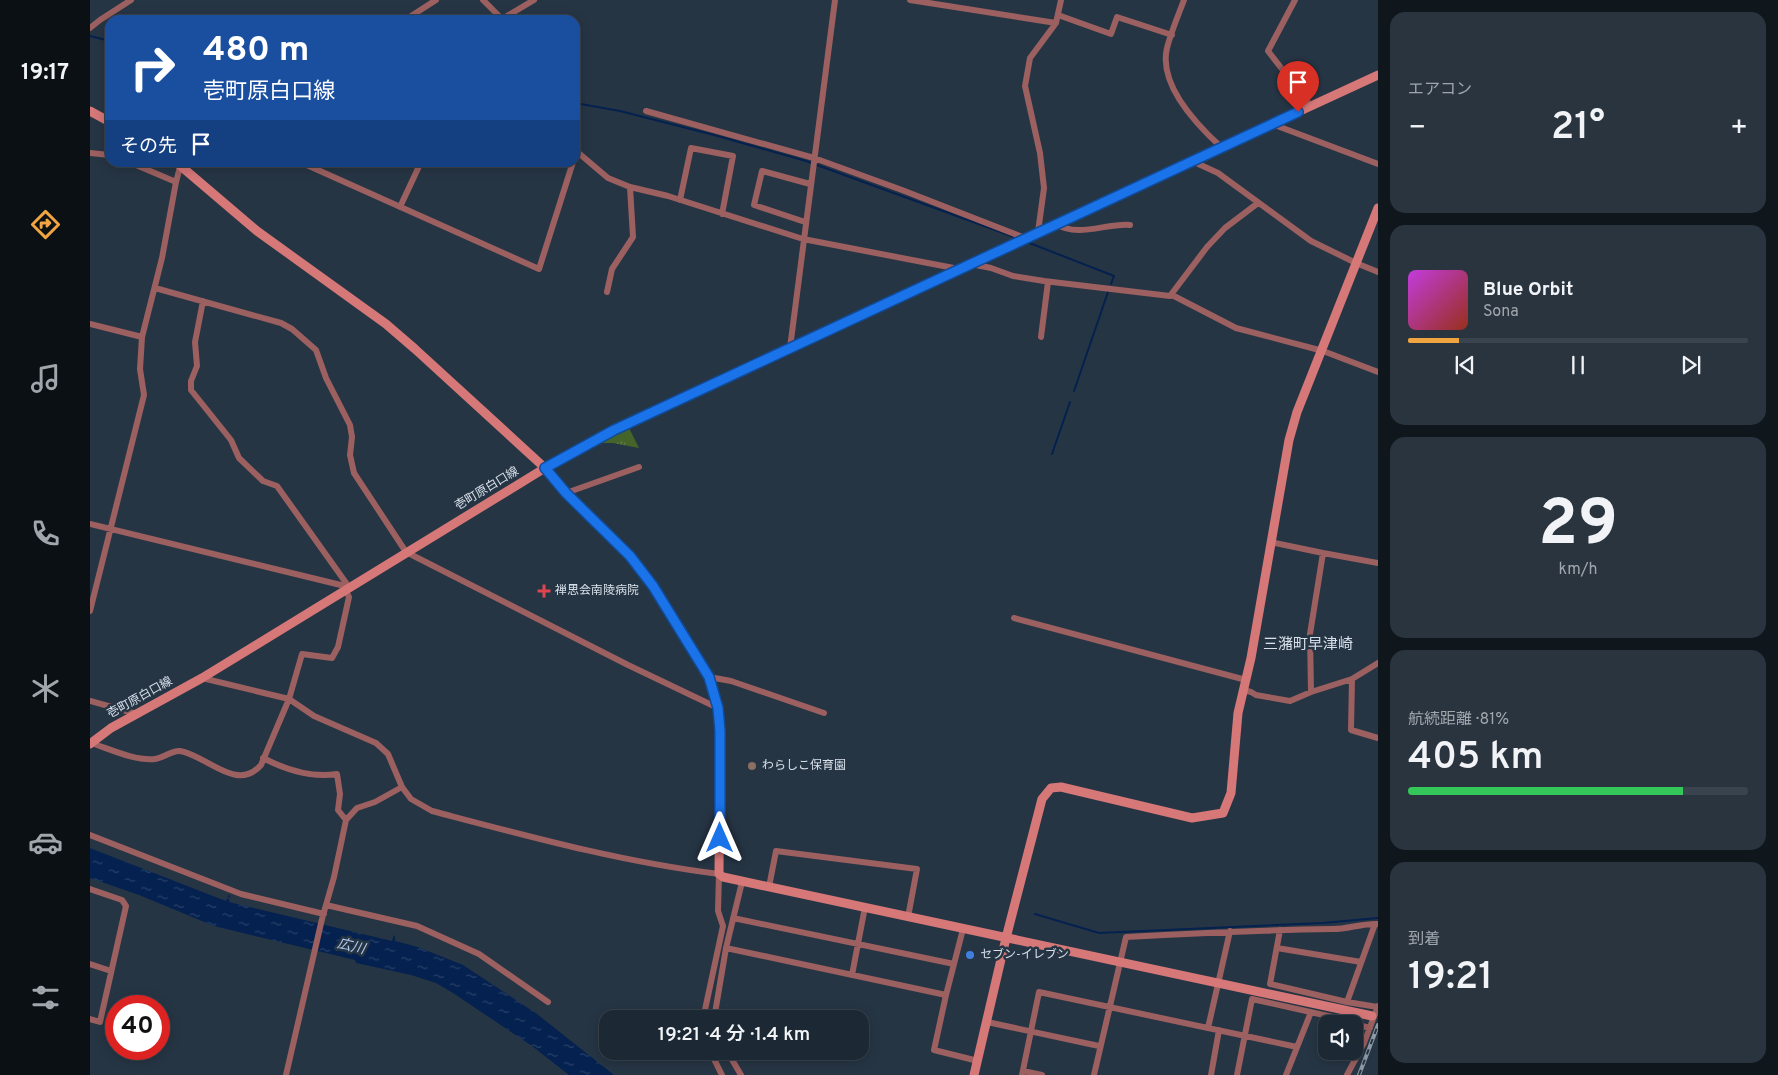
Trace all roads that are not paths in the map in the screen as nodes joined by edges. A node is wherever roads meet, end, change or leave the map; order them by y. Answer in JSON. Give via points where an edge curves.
{"nodes":[{"id":1,"x":131,"y":0,"type":"edge"},
{"id":2,"x":436,"y":0,"type":"edge"},
{"id":3,"x":483,"y":0,"type":"edge"},
{"id":4,"x":534,"y":0,"type":"edge"},
{"id":5,"x":835,"y":0,"type":"edge"},
{"id":6,"x":910,"y":0,"type":"edge"},
{"id":7,"x":1061,"y":0,"type":"edge"},
{"id":8,"x":1184,"y":0,"type":"edge"},
{"id":9,"x":1295,"y":0,"type":"edge"},
{"id":10,"x":108,"y":15,"type":"edge"},
{"id":11,"x":413,"y":15,"type":"edge"},
{"id":12,"x":499,"y":15,"type":"edge"},
{"id":13,"x":510,"y":15,"type":"edge"},
{"id":14,"x":1058,"y":15,"type":"junction"},
{"id":15,"x":105,"y":17,"type":"edge"},
{"id":16,"x":1056,"y":23,"type":"junction"},
{"id":17,"x":90,"y":28,"type":"edge"},
{"id":18,"x":1172,"y":35,"type":"junction"},
{"id":19,"x":1378,"y":75,"type":"edge"},
{"id":20,"x":1311,"y":106,"type":"junction"},
{"id":21,"x":90,"y":111,"type":"edge"},
{"id":22,"x":646,"y":111,"type":"dead end"},
{"id":23,"x":105,"y":119,"type":"edge"},
{"id":24,"x":1271,"y":124,"type":"junction"},
{"id":25,"x":1221,"y":147,"type":"junction"},
{"id":26,"x":90,"y":153,"type":"edge"},
{"id":27,"x":105,"y":154,"type":"edge"},
{"id":28,"x":580,"y":156,"type":"edge"},
{"id":29,"x":814,"y":158,"type":"junction"},
{"id":30,"x":1192,"y":160,"type":"junction"},
{"id":31,"x":1378,"y":164,"type":"edge"},
{"id":32,"x":141,"y":167,"type":"edge"},
{"id":33,"x":179,"y":167,"type":"edge"},
{"id":34,"x":183,"y":167,"type":"edge"},
{"id":35,"x":311,"y":167,"type":"edge"},
{"id":36,"x":420,"y":167,"type":"edge"},
{"id":37,"x":570,"y":167,"type":"edge"},
{"id":38,"x":176,"y":182,"type":"junction"},
{"id":39,"x":810,"y":184,"type":"junction"},
{"id":40,"x":630,"y":187,"type":"junction"},
{"id":41,"x":680,"y":200,"type":"junction"},
{"id":42,"x":1258,"y":203,"type":"junction"},
{"id":43,"x":400,"y":207,"type":"junction"},
{"id":44,"x":1378,"y":208,"type":"edge"},
{"id":45,"x":722,"y":214,"type":"junction"},
{"id":46,"x":805,"y":222,"type":"junction"},
{"id":47,"x":1056,"y":224,"type":"junction"},
{"id":48,"x":1130,"y":225,"type":"dead end"},
{"id":49,"x":1038,"y":232,"type":"junction"},
{"id":50,"x":1025,"y":238,"type":"junction"},
{"id":51,"x":802,"y":239,"type":"junction"},
{"id":52,"x":971,"y":263,"type":"junction"},
{"id":53,"x":1356,"y":263,"type":"junction"},
{"id":54,"x":959,"y":268,"type":"junction"},
{"id":55,"x":1378,"y":272,"type":"edge"},
{"id":56,"x":1048,"y":282,"type":"junction"},
{"id":57,"x":155,"y":288,"type":"junction"},
{"id":58,"x":607,"y":292,"type":"dead end"},
{"id":59,"x":1172,"y":295,"type":"junction"},
{"id":60,"x":203,"y":301,"type":"junction"},
{"id":61,"x":90,"y":324,"type":"edge"},
{"id":62,"x":142,"y":337,"type":"junction"},
{"id":63,"x":1041,"y":337,"type":"dead end"},
{"id":64,"x":790,"y":348,"type":"junction"},
{"id":65,"x":1323,"y":351,"type":"junction"},
{"id":66,"x":1378,"y":372,"type":"edge"},
{"id":67,"x":545,"y":468,"type":"junction"},
{"id":68,"x":639,"y":468,"type":"dead end"},
{"id":69,"x":566,"y":493,"type":"junction"},
{"id":70,"x":90,"y":524,"type":"edge"},
{"id":71,"x":110,"y":529,"type":"junction"},
{"id":72,"x":1270,"y":542,"type":"junction"},
{"id":73,"x":406,"y":552,"type":"junction"},
{"id":74,"x":1323,"y":553,"type":"junction"},
{"id":75,"x":1378,"y":563,"type":"edge"},
{"id":76,"x":347,"y":588,"type":"junction"},
{"id":77,"x":90,"y":611,"type":"edge"},
{"id":78,"x":1014,"y":618,"type":"dead end"},
{"id":79,"x":1378,"y":663,"type":"edge"},
{"id":80,"x":709,"y":677,"type":"junction"},
{"id":81,"x":202,"y":678,"type":"junction"},
{"id":82,"x":1352,"y":679,"type":"junction"},
{"id":83,"x":1246,"y":680,"type":"junction"},
{"id":84,"x":1243,"y":690,"type":"junction"},
{"id":85,"x":1311,"y":692,"type":"junction"},
{"id":86,"x":289,"y":699,"type":"junction"},
{"id":87,"x":90,"y":701,"type":"edge"},
{"id":88,"x":718,"y":708,"type":"junction"},
{"id":89,"x":824,"y":713,"type":"dead end"},
{"id":90,"x":137,"y":714,"type":"junction"},
{"id":91,"x":1378,"y":738,"type":"edge"},
{"id":92,"x":90,"y":743,"type":"edge"},
{"id":93,"x":263,"y":758,"type":"junction"},
{"id":94,"x":402,"y":787,"type":"junction"},
{"id":95,"x":346,"y":820,"type":"junction"},
{"id":96,"x":90,"y":835,"type":"edge"},
{"id":97,"x":719,"y":874,"type":"junction"},
{"id":98,"x":742,"y":882,"type":"junction"},
{"id":99,"x":769,"y":887,"type":"junction"},
{"id":100,"x":90,"y":889,"type":"edge"},
{"id":101,"x":326,"y":905,"type":"junction"},
{"id":102,"x":865,"y":907,"type":"junction"},
{"id":103,"x":323,"y":916,"type":"junction"},
{"id":104,"x":908,"y":917,"type":"junction"},
{"id":105,"x":734,"y":918,"type":"junction"},
{"id":106,"x":1377,"y":924,"type":"edge"},
{"id":107,"x":963,"y":929,"type":"junction"},
{"id":108,"x":1280,"y":930,"type":"junction"},
{"id":109,"x":1230,"y":931,"type":"junction"},
{"id":110,"x":1006,"y":938,"type":"junction"},
{"id":111,"x":859,"y":944,"type":"junction"},
{"id":112,"x":726,"y":948,"type":"junction"},
{"id":113,"x":1277,"y":948,"type":"junction"},
{"id":114,"x":1361,"y":962,"type":"junction"},
{"id":115,"x":1119,"y":963,"type":"junction"},
{"id":116,"x":90,"y":964,"type":"edge"},
{"id":117,"x":954,"y":964,"type":"junction"},
{"id":118,"x":111,"y":971,"type":"junction"},
{"id":119,"x":852,"y":975,"type":"junction"},
{"id":120,"x":1218,"y":984,"type":"junction"},
{"id":121,"x":946,"y":995,"type":"junction"},
{"id":122,"x":548,"y":1002,"type":"dead end"},
{"id":123,"x":1347,"y":1002,"type":"junction"},
{"id":124,"x":1378,"y":1006,"type":"edge"},
{"id":125,"x":1109,"y":1007,"type":"junction"},
{"id":126,"x":705,"y":1010,"type":"edge"},
{"id":127,"x":716,"y":1010,"type":"edge"},
{"id":128,"x":1311,"y":1012,"type":"junction"},
{"id":129,"x":1324,"y":1015,"type":"edge"},
{"id":130,"x":1372,"y":1016,"type":"dead end"},
{"id":131,"x":90,"y":1019,"type":"edge"},
{"id":132,"x":987,"y":1022,"type":"junction"},
{"id":133,"x":1363,"y":1026,"type":"edge"},
{"id":134,"x":1208,"y":1028,"type":"junction"},
{"id":135,"x":1370,"y":1028,"type":"junction"},
{"id":136,"x":1219,"y":1030,"type":"junction"},
{"id":137,"x":1030,"y":1032,"type":"junction"},
{"id":138,"x":1245,"y":1036,"type":"junction"},
{"id":139,"x":1099,"y":1046,"type":"junction"},
{"id":140,"x":1297,"y":1047,"type":"junction"},
{"id":141,"x":714,"y":1060,"type":"edge"},
{"id":142,"x":732,"y":1060,"type":"edge"},
{"id":143,"x":978,"y":1061,"type":"junction"},
{"id":144,"x":1022,"y":1073,"type":"edge"},
{"id":145,"x":286,"y":1075,"type":"edge"},
{"id":146,"x":722,"y":1075,"type":"edge"},
{"id":147,"x":741,"y":1075,"type":"edge"},
{"id":148,"x":974,"y":1075,"type":"edge"},
{"id":149,"x":1042,"y":1075,"type":"edge"},
{"id":150,"x":1094,"y":1075,"type":"edge"},
{"id":151,"x":1210,"y":1075,"type":"edge"},
{"id":152,"x":1237,"y":1075,"type":"edge"},
{"id":153,"x":1286,"y":1075,"type":"edge"},
{"id":154,"x":1347,"y":1075,"type":"edge"}],
"edges":[{"from":1,"to":10,"type":"street"},
{"from":2,"to":11,"type":"street"},
{"from":3,"to":12,"type":"street"},
{"from":4,"to":13,"type":"street"},
{"from":5,"to":29,"type":"street"},
{"from":6,"to":16,"type":"street"},
{"from":7,"to":14,"type":"street"},
{"from":8,"to":18,"type":"street"},
{"from":9,"to":20,"type":"street","via":[[1268,51]]},
{"from":14,"to":16,"type":"street"},
{"from":14,"to":18,"type":"street","via":[[1112,34],[1117,17]]},
{"from":15,"to":17,"type":"street"},
{"from":16,"to":49,"type":"street","via":[[1030,58],[1025,86],[1044,188]]},
{"from":18,"to":25,"type":"street","via":[[1166,50],[1166,63],[1173,88],[1200,127]]},
{"from":19,"to":20,"type":"street","name":"壱町原白口線"},
{"from":20,"to":24,"type":"street","name":"壱町原白口線"},
{"from":21,"to":23,"type":"street"},
{"from":22,"to":29,"type":"street"},
{"from":24,"to":25,"type":"street","name":"壱町原白口線"},
{"from":24,"to":31,"type":"street"},
{"from":25,"to":30,"type":"street","name":"壱町原白口線"},
{"from":26,"to":27,"type":"street"},
{"from":28,"to":40,"type":"street","via":[[608,178]]},
{"from":29,"to":39,"type":"street"},
{"from":29,"to":50,"type":"street"},
{"from":30,"to":42,"type":"street","via":[[1218,173]]},
{"from":30,"to":47,"type":"street","name":"壱町原白口線"},
{"from":32,"to":38,"type":"street"},
{"from":33,"to":38,"type":"street"},
{"from":34,"to":67,"type":"street","via":[[257,232],[386,324]]},
{"from":35,"to":43,"type":"street"},
{"from":36,"to":43,"type":"street"},
{"from":37,"to":43,"type":"street","via":[[539,269]]},
{"from":38,"to":57,"type":"street"},
{"from":39,"to":46,"type":"street"},
{"from":39,"to":46,"type":"street","via":[[762,170],[754,205]]},
{"from":40,"to":41,"type":"street"},
{"from":40,"to":58,"type":"street","via":[[634,237],[612,269]]},
{"from":41,"to":45,"type":"street"},
{"from":41,"to":45,"type":"street","via":[[691,148],[733,156]]},
{"from":42,"to":53,"type":"street","via":[[1310,241]]},
{"from":42,"to":59,"type":"street","via":[[1225,228],[1207,247]]},
{"from":44,"to":53,"type":"street"},
{"from":45,"to":51,"type":"street"},
{"from":46,"to":51,"type":"street"},
{"from":47,"to":48,"type":"street","via":[[1064,230]]},
{"from":47,"to":49,"type":"street","name":"壱町原白口線"},
{"from":49,"to":50,"type":"street","name":"壱町原白口線"},
{"from":50,"to":52,"type":"street","name":"壱町原白口線"},
{"from":51,"to":54,"type":"street"},
{"from":51,"to":64,"type":"street"},
{"from":52,"to":54,"type":"street","name":"壱町原白口線"},
{"from":52,"to":56,"type":"street","via":[[1013,276]]},
{"from":53,"to":55,"type":"street"},
{"from":53,"to":65,"type":"street"},
{"from":54,"to":64,"type":"street","name":"壱町原白口線"},
{"from":56,"to":59,"type":"street"},
{"from":56,"to":63,"type":"street"},
{"from":57,"to":60,"type":"street"},
{"from":57,"to":62,"type":"street"},
{"from":59,"to":65,"type":"street","via":[[1236,328]]},
{"from":60,"to":73,"type":"street","via":[[281,323],[316,350],[350,425],[354,473]]},
{"from":60,"to":76,"type":"street","via":[[195,342],[197,366],[190,390],[231,440],[239,458],[263,480],[277,486]]},
{"from":61,"to":62,"type":"street"},
{"from":62,"to":71,"type":"street","via":[[140,369],[144,395]]},
{"from":64,"to":67,"type":"street","name":"壱町原白口線","via":[[614,430]]},
{"from":65,"to":66,"type":"street"},
{"from":65,"to":72,"type":"street","via":[[1289,440]]},
{"from":67,"to":69,"type":"street"},
{"from":67,"to":73,"type":"street","name":"壱町原白口線"},
{"from":68,"to":69,"type":"street"},
{"from":69,"to":80,"type":"street","via":[[630,556],[653,586]]},
{"from":70,"to":71,"type":"street"},
{"from":71,"to":76,"type":"street"},
{"from":71,"to":77,"type":"street"},
{"from":72,"to":74,"type":"street"},
{"from":72,"to":83,"type":"street"},
{"from":73,"to":76,"type":"street","name":"壱町原白口線"},
{"from":73,"to":88,"type":"street"},
{"from":74,"to":75,"type":"street"},
{"from":74,"to":85,"type":"street","via":[[1310,634]]},
{"from":76,"to":81,"type":"street","name":"壱町原白口線"},
{"from":76,"to":86,"type":"street","via":[[349,597],[338,647],[332,658],[302,654]]},
{"from":78,"to":83,"type":"street"},
{"from":79,"to":82,"type":"street"},
{"from":80,"to":88,"type":"street"},
{"from":80,"to":89,"type":"street","via":[[731,681]]},
{"from":81,"to":86,"type":"street"},
{"from":81,"to":90,"type":"street","name":"壱町原白口線"},
{"from":82,"to":85,"type":"street"},
{"from":82,"to":91,"type":"street","via":[[1351,730]]},
{"from":83,"to":84,"type":"street"},
{"from":84,"to":85,"type":"street","via":[[1290,701]]},
{"from":84,"to":110,"type":"street","via":[[1238,713],[1232,793],[1223,813],[1192,818],[1051,788],[1042,799]]},
{"from":86,"to":93,"type":"street"},
{"from":86,"to":94,"type":"street","via":[[314,716],[376,743],[388,754]]},
{"from":87,"to":90,"type":"street"},
{"from":88,"to":97,"type":"street"},
{"from":90,"to":92,"type":"street","name":"壱町原白口線"},
{"from":92,"to":93,"type":"street","via":[[140,758],[155,759],[177,751],[190,753],[236,775],[256,771]]},
{"from":93,"to":95,"type":"street","via":[[298,772],[323,776],[337,774],[338,810]]},
{"from":94,"to":95,"type":"street","via":[[357,808]]},
{"from":94,"to":97,"type":"street","via":[[411,799],[432,811],[584,851]]},
{"from":95,"to":101,"type":"street"},
{"from":96,"to":103,"type":"street","via":[[241,894]]},
{"from":97,"to":98,"type":"street"},
{"from":97,"to":126,"type":"street","via":[[718,911],[723,926]]},
{"from":98,"to":99,"type":"street"},
{"from":98,"to":105,"type":"street"},
{"from":99,"to":102,"type":"street"},
{"from":99,"to":104,"type":"street","via":[[776,851],[917,869]]},
{"from":100,"to":118,"type":"street","via":[[122,900],[126,906]]},
{"from":101,"to":103,"type":"street"},
{"from":101,"to":122,"type":"street","via":[[417,926],[479,954]]},
{"from":102,"to":104,"type":"street"},
{"from":102,"to":111,"type":"street"},
{"from":103,"to":145,"type":"street"},
{"from":104,"to":107,"type":"street"},
{"from":105,"to":111,"type":"street"},
{"from":105,"to":112,"type":"street"},
{"from":106,"to":108,"type":"street","via":[[1341,929]]},
{"from":106,"to":114,"type":"street"},
{"from":107,"to":110,"type":"street"},
{"from":107,"to":117,"type":"street"},
{"from":108,"to":109,"type":"street"},
{"from":108,"to":113,"type":"street"},
{"from":109,"to":115,"type":"street","via":[[1126,937]]},
{"from":109,"to":120,"type":"street"},
{"from":110,"to":115,"type":"street"},
{"from":110,"to":132,"type":"street"},
{"from":111,"to":117,"type":"street"},
{"from":111,"to":119,"type":"street"},
{"from":112,"to":119,"type":"street"},
{"from":112,"to":127,"type":"street"},
{"from":113,"to":114,"type":"street"},
{"from":113,"to":123,"type":"street","via":[[1270,984]]},
{"from":114,"to":123,"type":"street"},
{"from":115,"to":120,"type":"street"},
{"from":115,"to":125,"type":"street"},
{"from":116,"to":118,"type":"street"},
{"from":117,"to":121,"type":"street"},
{"from":118,"to":131,"type":"street","via":[[100,1022]]},
{"from":119,"to":121,"type":"street"},
{"from":120,"to":130,"type":"street"},
{"from":120,"to":134,"type":"street"},
{"from":121,"to":143,"type":"street","via":[[934,1050]]},
{"from":123,"to":124,"type":"street"},
{"from":124,"to":135,"type":"street"},
{"from":125,"to":134,"type":"street"},
{"from":125,"to":137,"type":"street","via":[[1040,992]]},
{"from":125,"to":139,"type":"street"},
{"from":128,"to":129,"type":"street"},
{"from":128,"to":138,"type":"street","via":[[1252,999]]},
{"from":128,"to":140,"type":"street"},
{"from":132,"to":137,"type":"street"},
{"from":132,"to":143,"type":"street"},
{"from":133,"to":135,"type":"street"},
{"from":134,"to":136,"type":"street"},
{"from":135,"to":154,"type":"street"},
{"from":136,"to":138,"type":"street"},
{"from":136,"to":151,"type":"street"},
{"from":137,"to":139,"type":"street"},
{"from":137,"to":144,"type":"street"},
{"from":138,"to":140,"type":"street"},
{"from":138,"to":152,"type":"street"},
{"from":139,"to":150,"type":"street"},
{"from":140,"to":153,"type":"street"},
{"from":141,"to":146,"type":"street"},
{"from":142,"to":147,"type":"street"},
{"from":143,"to":148,"type":"street"},
{"from":144,"to":149,"type":"street"}]}
